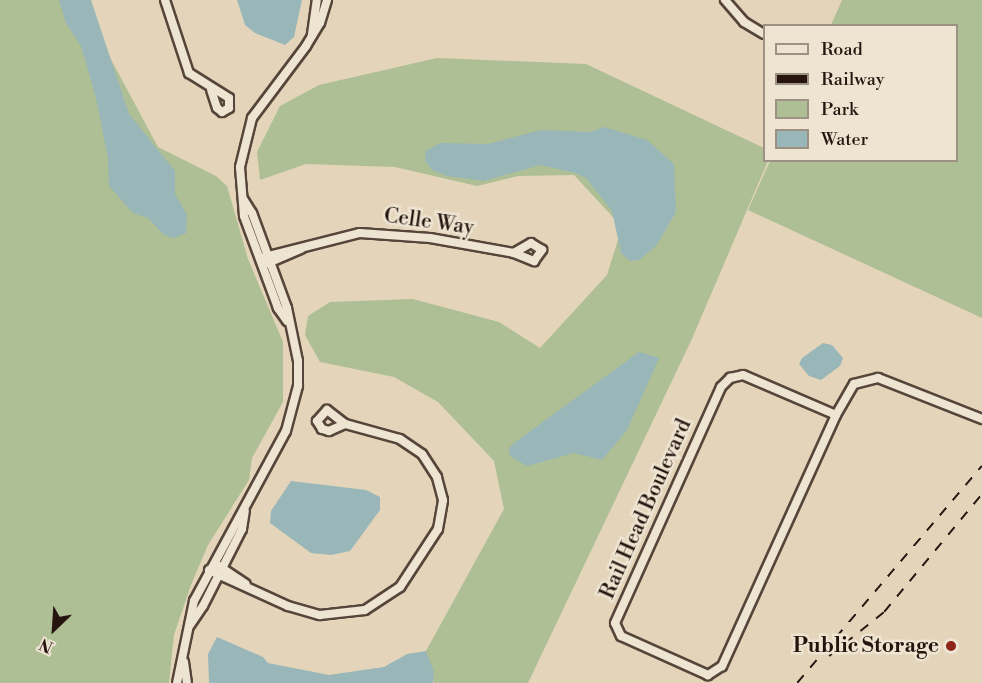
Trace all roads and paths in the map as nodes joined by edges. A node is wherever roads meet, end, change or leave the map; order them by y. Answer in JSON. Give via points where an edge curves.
{"nodes":[{"id":1,"x":165,"y":0,"type":"edge"},
{"id":2,"x":317,"y":0,"type":"edge"},
{"id":3,"x":327,"y":0,"type":"edge"},
{"id":4,"x":725,"y":0,"type":"edge"},
{"id":5,"x":763,"y":33,"type":"edge"},
{"id":6,"x":312,"y":35,"type":"junction"},
{"id":7,"x":212,"y":90,"type":"dead end"},
{"id":8,"x":244,"y":200,"type":"junction"},
{"id":9,"x":514,"y":253,"type":"dead end"},
{"id":10,"x":270,"y":258,"type":"junction"},
{"id":11,"x":260,"y":262,"type":"junction"},
{"id":12,"x":289,"y":324,"type":"junction"},
{"id":13,"x":836,"y":415,"type":"junction"},
{"id":14,"x":982,"y":419,"type":"edge"},
{"id":15,"x":345,"y":424,"type":"dead end"},
{"id":16,"x":246,"y":510,"type":"junction"},
{"id":17,"x":211,"y":567,"type":"junction"},
{"id":18,"x":221,"y":572,"type":"junction"},
{"id":19,"x":190,"y":625,"type":"junction"},
{"id":20,"x":183,"y":658,"type":"junction"},
{"id":21,"x":177,"y":683,"type":"edge"},
{"id":22,"x":187,"y":683,"type":"edge"}],
"edges":[{"from":1,"to":7,"type":"street","via":[[183,62],[189,73]]},
{"from":2,"to":6,"type":"street"},
{"from":3,"to":6,"type":"street"},
{"from":4,"to":5,"type":"street","via":[[744,22]]},
{"from":6,"to":8,"type":"street","via":[[252,118],[240,167]]},
{"from":8,"to":10,"type":"street"},
{"from":8,"to":11,"type":"street","via":[[244,216]]},
{"from":9,"to":10,"type":"street","name":"Celle Way","via":[[393,233],[350,234]]},
{"from":10,"to":11,"type":"street","name":"Celle Way"},
{"from":10,"to":12,"type":"street"},
{"from":11,"to":12,"type":"street","via":[[278,308]]},
{"from":12,"to":16,"type":"street","via":[[298,361],[295,405]]},
{"from":13,"to":13,"type":"street","name":"Rail Head Boulevard","via":[[720,670],[704,674],[619,634],[616,619],[725,382],[737,375],[750,376]]},
{"from":13,"to":14,"type":"street","name":"Rail Head Boulevard","via":[[854,384],[878,378]]},
{"from":15,"to":18,"type":"street","via":[[400,439],[429,461],[442,500],[440,523],[431,543],[395,592],[358,612],[311,614]]},
{"from":16,"to":17,"type":"street","via":[[232,525]]},
{"from":16,"to":18,"type":"street","via":[[242,530]]},
{"from":17,"to":18,"type":"street"},
{"from":17,"to":19,"type":"street","via":[[194,601]]},
{"from":18,"to":19,"type":"street"},
{"from":19,"to":20,"type":"street"},
{"from":20,"to":21,"type":"street"},
{"from":20,"to":22,"type":"street"}]}
